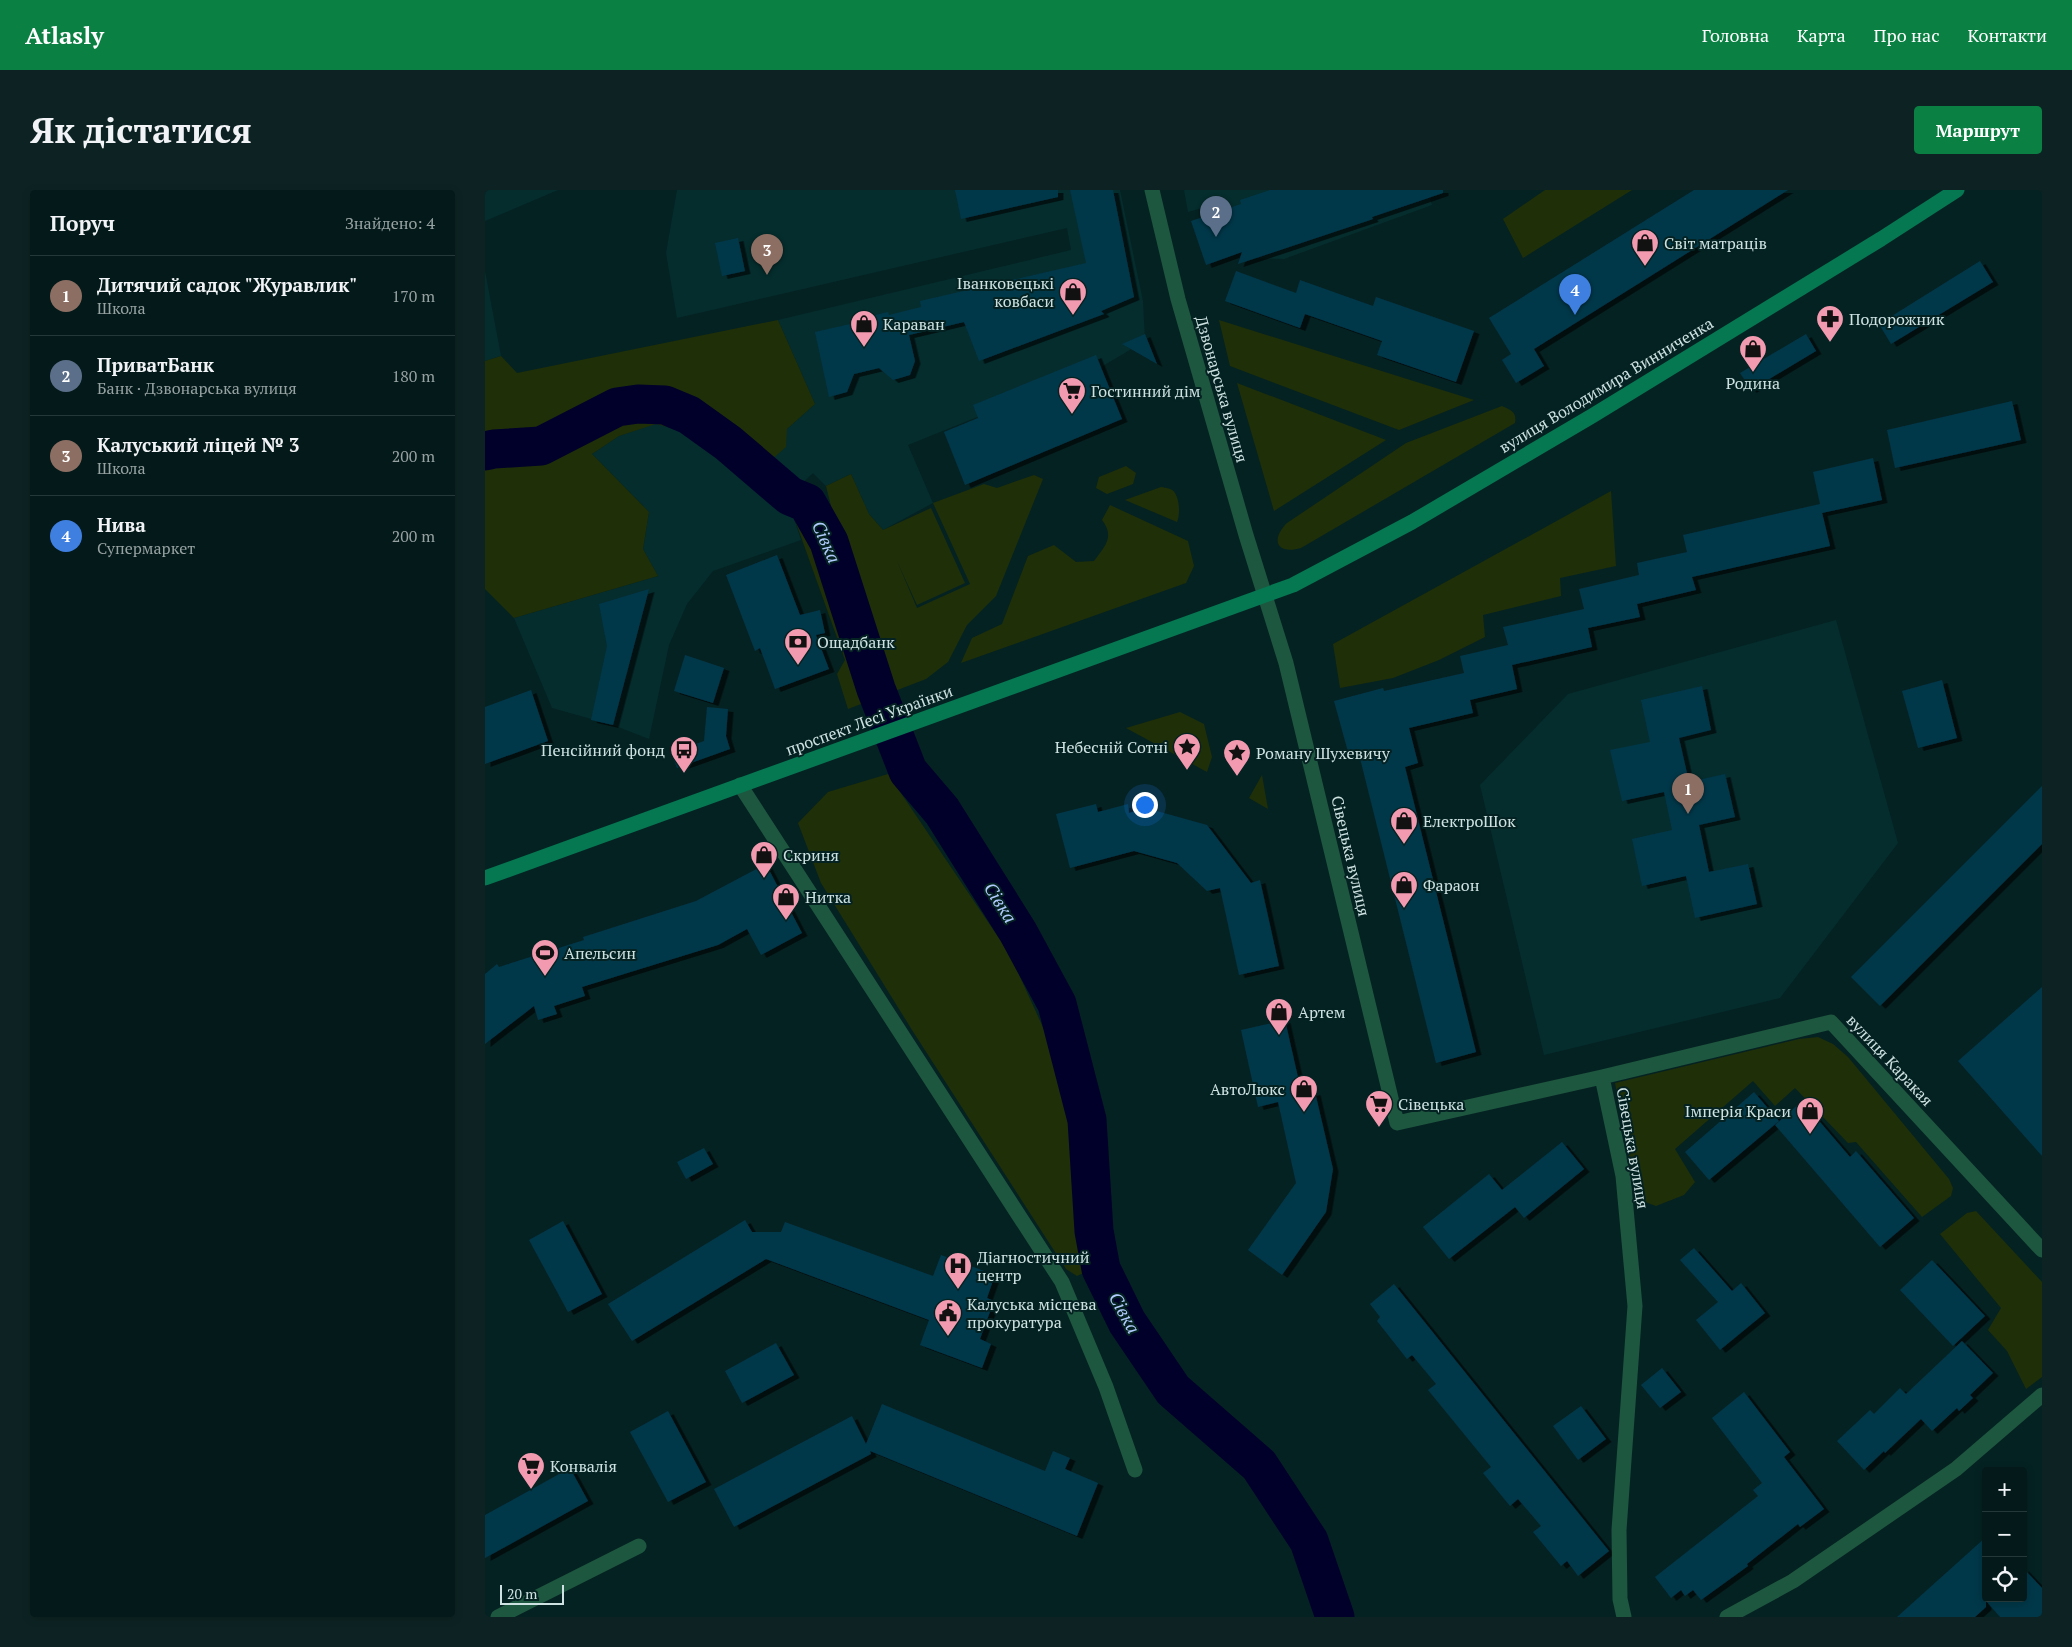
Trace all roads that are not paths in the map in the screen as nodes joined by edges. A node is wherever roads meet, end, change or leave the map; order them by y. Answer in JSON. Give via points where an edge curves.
{"nodes":[{"id":1,"x":1152,"y":190,"type":"edge"},
{"id":2,"x":1957,"y":190,"type":"edge"},
{"id":3,"x":1265,"y":595,"type":"junction"},
{"id":4,"x":740,"y":785,"type":"junction"},
{"id":5,"x":485,"y":878,"type":"edge"},
{"id":6,"x":1602,"y":1077,"type":"junction"},
{"id":7,"x":2042,"y":1250,"type":"edge"},
{"id":8,"x":2042,"y":1395,"type":"edge"},
{"id":9,"x":1135,"y":1470,"type":"dead end"},
{"id":10,"x":639,"y":1546,"type":"dead end"},
{"id":11,"x":498,"y":1617,"type":"edge"},
{"id":12,"x":1624,"y":1617,"type":"edge"},
{"id":13,"x":1727,"y":1617,"type":"edge"}],
"edges":[{"from":1,"to":3,"type":"street","name":"Дзвонарська вулиця","via":[[1178,299]]},
{"from":2,"to":3,"type":"main road","name":"вулиця Володимира Винниченка","via":[[1592,416],[1412,522],[1293,585]]},
{"from":3,"to":4,"type":"main road","name":"проспект Лесі Українки"},
{"from":3,"to":6,"type":"street","name":"Сівецька вулиця","via":[[1286,663],[1397,1122]]},
{"from":4,"to":5,"type":"main road","name":"проспект Лесі Українки"},
{"from":4,"to":9,"type":"street","via":[[1062,1282],[1106,1387]]},
{"from":6,"to":7,"type":"street","name":"вулиця Каракая","via":[[1831,1022]]},
{"from":6,"to":12,"type":"street","name":"Сівецька вулиця","via":[[1623,1176],[1635,1306],[1619,1530]]},
{"from":8,"to":13,"type":"street","via":[[1956,1469],[1793,1580]]},
{"from":10,"to":11,"type":"street"}]}
